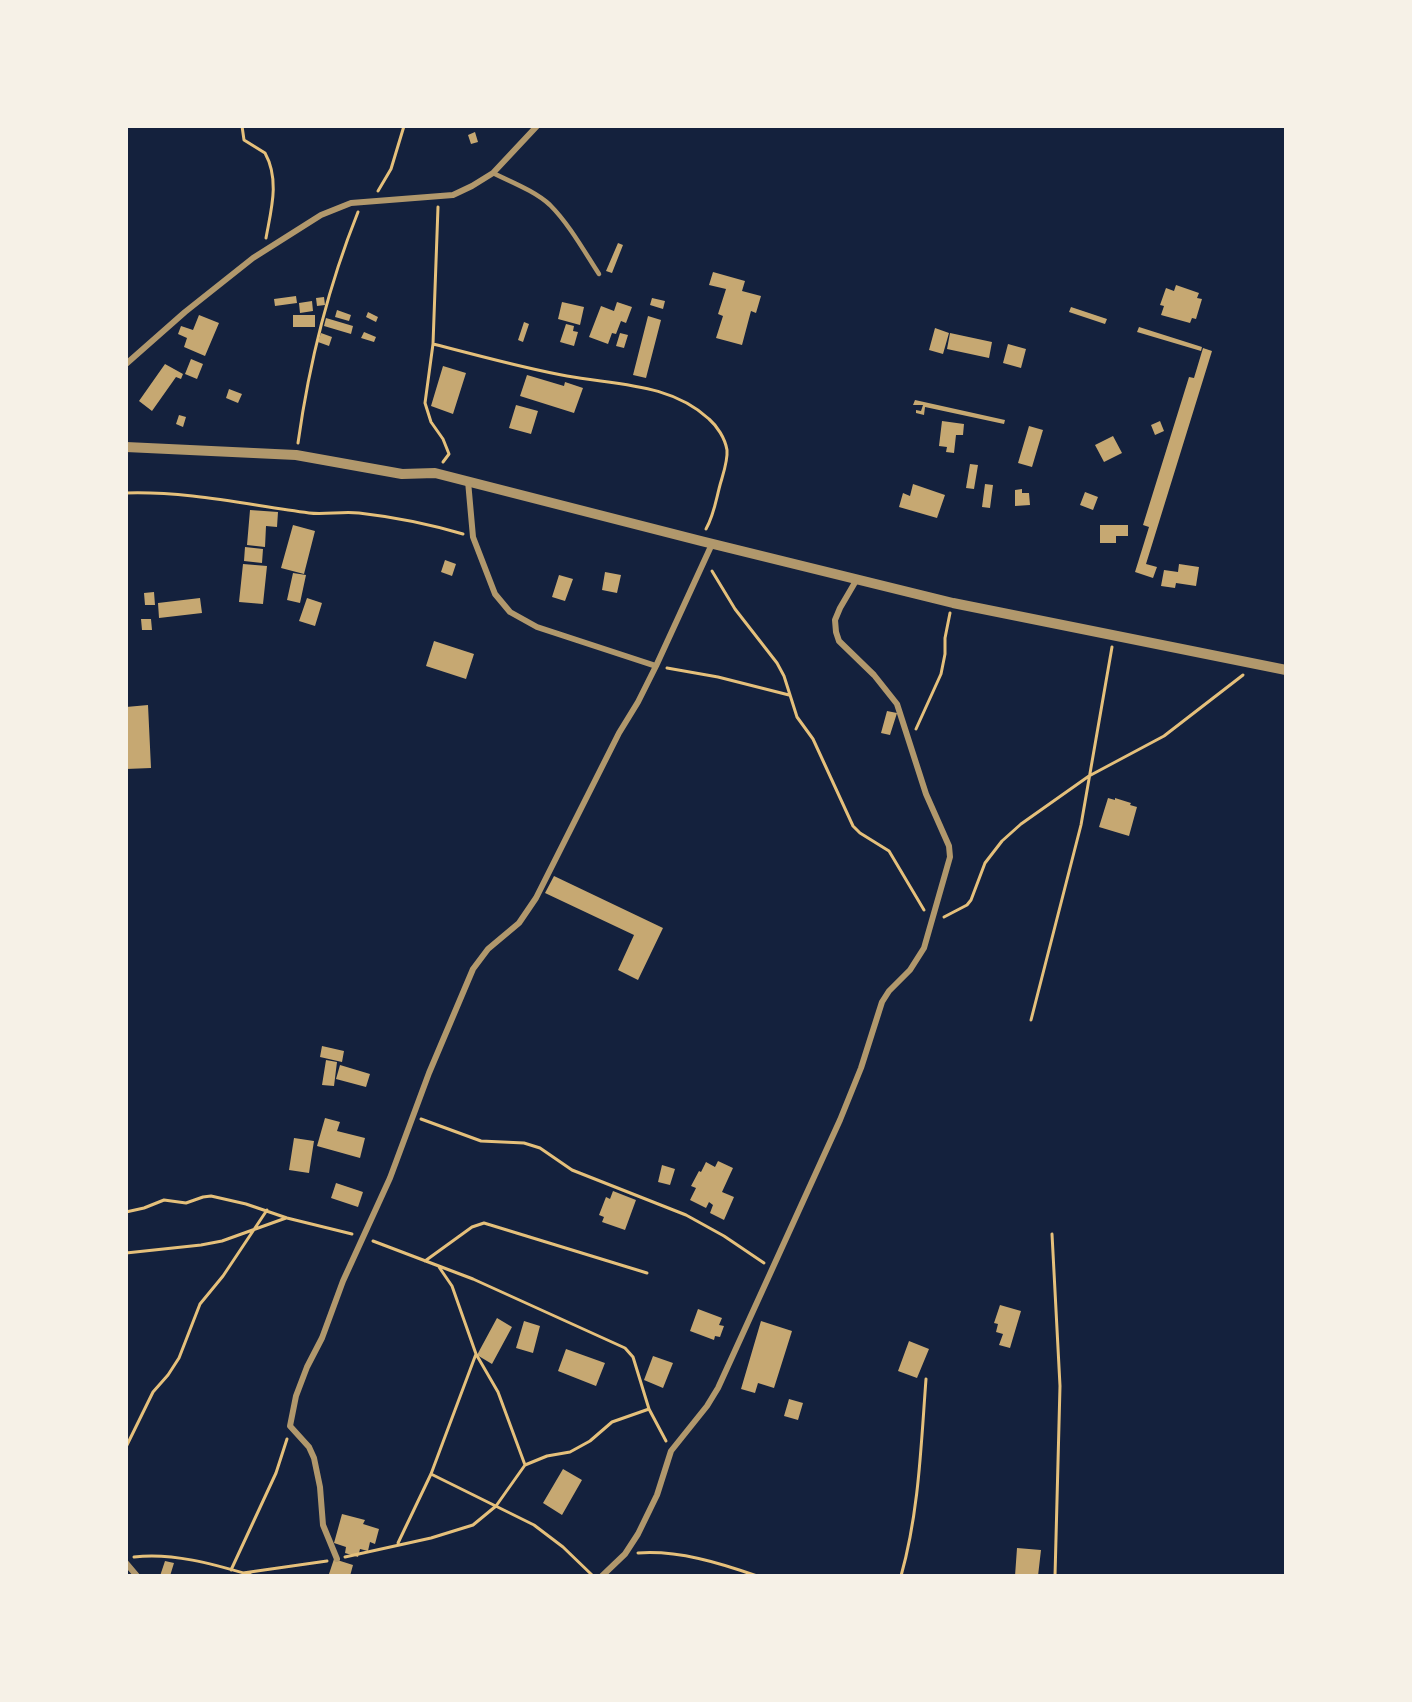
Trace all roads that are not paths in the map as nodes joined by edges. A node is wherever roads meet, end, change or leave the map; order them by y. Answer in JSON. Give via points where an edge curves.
{"nodes":[{"id":1,"x":537,"y":126,"type":"edge"},
{"id":2,"x":493,"y":173,"type":"junction"},
{"id":3,"x":599,"y":274,"type":"dead end"},
{"id":4,"x":126,"y":364,"type":"edge"},
{"id":5,"x":126,"y":447,"type":"edge"},
{"id":6,"x":468,"y":480,"type":"junction"},
{"id":7,"x":706,"y":543,"type":"junction"},
{"id":8,"x":858,"y":579,"type":"junction"},
{"id":9,"x":656,"y":666,"type":"junction"},
{"id":10,"x":1286,"y":670,"type":"edge"},
{"id":11,"x":337,"y":1559,"type":"road end"},
{"id":12,"x":126,"y":1563,"type":"edge"},
{"id":13,"x":137,"y":1576,"type":"edge"},
{"id":14,"x":602,"y":1576,"type":"edge"}],
"edges":[{"from":1,"to":2,"type":"street"},
{"from":2,"to":3,"type":"lane","via":[[549,204]]},
{"from":2,"to":4,"type":"street","via":[[453,195],[337,207],[253,258]]},
{"from":5,"to":6,"type":"street","via":[[296,455],[402,474],[435,473]]},
{"from":6,"to":7,"type":"street"},
{"from":6,"to":9,"type":"street","via":[[473,537],[495,594],[510,612],[537,627]]},
{"from":7,"to":8,"type":"street"},
{"from":7,"to":9,"type":"street","via":[[705,562]]},
{"from":8,"to":10,"type":"street","via":[[953,603]]},
{"from":8,"to":14,"type":"street","via":[[840,608],[836,632],[839,641],[897,704],[950,857],[924,948],[882,1002],[840,1120],[718,1388],[671,1451],[657,1495],[638,1534],[625,1554]]},
{"from":9,"to":11,"type":"street","via":[[536,898],[519,923],[488,949],[473,969],[390,1178],[296,1396],[290,1426],[314,1458],[323,1525]]},
{"from":12,"to":13,"type":"street"}]}
